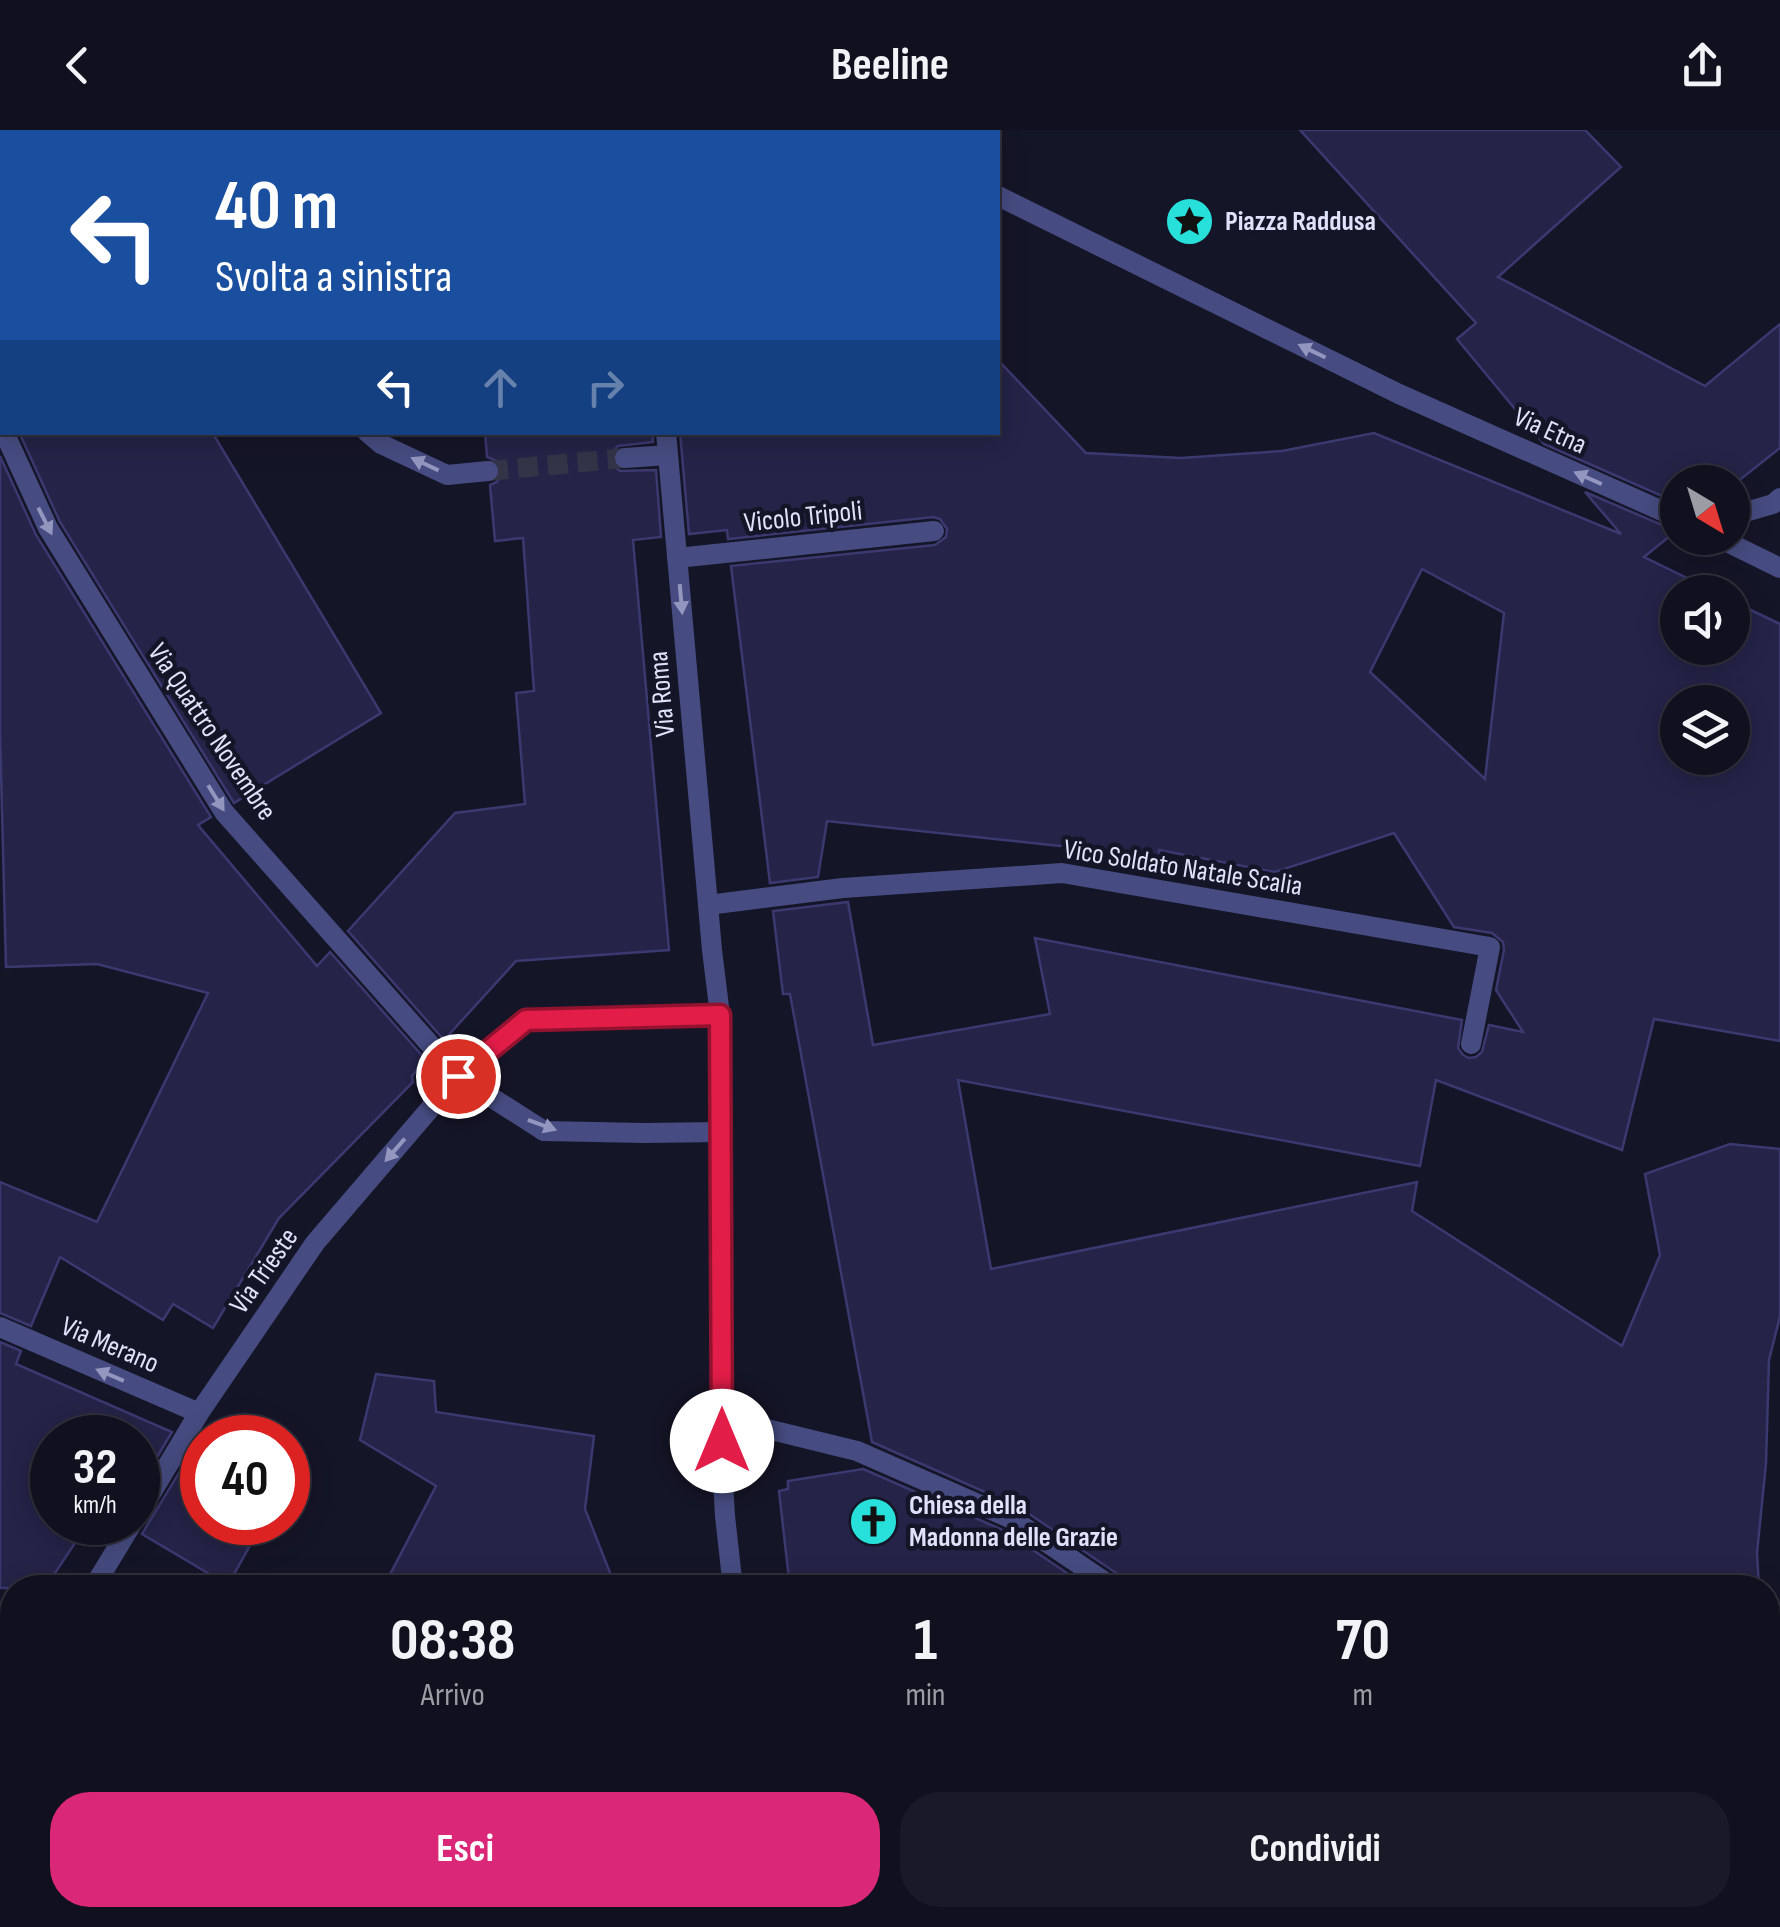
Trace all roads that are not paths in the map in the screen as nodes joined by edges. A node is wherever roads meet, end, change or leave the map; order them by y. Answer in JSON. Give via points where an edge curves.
{"nodes":[{"id":1,"x":1000,"y":197,"type":"edge"},
{"id":2,"x":5,"y":435,"type":"edge"},
{"id":3,"x":370,"y":435,"type":"edge"},
{"id":4,"x":666,"y":435,"type":"edge"},
{"id":5,"x":668,"y":454,"type":"junction"},
{"id":6,"x":626,"y":458,"type":"tunnel mouth"},
{"id":7,"x":488,"y":471,"type":"tunnel mouth"},
{"id":8,"x":1780,"y":498,"type":"edge"},
{"id":9,"x":1660,"y":510,"type":"edge"},
{"id":10,"x":1750,"y":511,"type":"edge"},
{"id":11,"x":934,"y":531,"type":"dead end"},
{"id":12,"x":1750,"y":553,"type":"edge"},
{"id":13,"x":678,"y":558,"type":"junction"},
{"id":14,"x":1780,"y":568,"type":"edge"},
{"id":15,"x":708,"y":905,"type":"junction"},
{"id":16,"x":720,"y":1015,"type":"junction"},
{"id":17,"x":1471,"y":1044,"type":"dead end"},
{"id":18,"x":458,"y":1076,"type":"junction"},
{"id":19,"x":721,"y":1132,"type":"junction"},
{"id":20,"x":0,"y":1327,"type":"edge"},
{"id":21,"x":199,"y":1414,"type":"junction"},
{"id":22,"x":722,"y":1418,"type":"junction"},
{"id":23,"x":160,"y":1478,"type":"edge"},
{"id":24,"x":119,"y":1545,"type":"edge"},
{"id":25,"x":101,"y":1575,"type":"edge"},
{"id":26,"x":731,"y":1575,"type":"edge"},
{"id":27,"x":1095,"y":1575,"type":"edge"}],
"edges":[{"from":9,"to":1,"type":"street","name":"Via Etna","one_way":true,"via":[[1399,394]]},
{"from":2,"to":18,"type":"street","name":"Via Quattro Novembre","one_way":true,"via":[[48,528],[224,812]]},
{"from":7,"to":3,"type":"street","one_way":true,"via":[[447,475]]},
{"from":4,"to":5,"type":"street","name":"Via Roma"},
{"from":5,"to":6,"type":"street"},
{"from":5,"to":13,"type":"street","name":"Via Roma"},
{"from":8,"to":10,"type":"street"},
{"from":11,"to":13,"type":"street","name":"Vicolo Tripoli"},
{"from":12,"to":14,"type":"street"},
{"from":13,"to":15,"type":"street","name":"Via Roma","one_way":true},
{"from":15,"to":16,"type":"street","name":"Via Roma"},
{"from":15,"to":17,"type":"street","name":"Vico Soldato Natale Scalia","via":[[1062,873],[1490,947]]},
{"from":16,"to":18,"type":"street","name":"Via Trieste","via":[[526,1020]]},
{"from":16,"to":19,"type":"street","name":"Via Roma"},
{"from":18,"to":19,"type":"street","name":"Via Quattro Novembre","one_way":true,"via":[[544,1131]]},
{"from":18,"to":21,"type":"street","name":"Via Trieste","one_way":true,"via":[[315,1244]]},
{"from":19,"to":22,"type":"street","name":"Via Roma"},
{"from":21,"to":20,"type":"street","name":"Via Merano","one_way":true},
{"from":21,"to":23,"type":"street","name":"Via Trieste"},
{"from":22,"to":26,"type":"street","name":"Via Roma"},
{"from":22,"to":27,"type":"street","via":[[857,1451],[1012,1519]]},
{"from":24,"to":25,"type":"street"}]}
